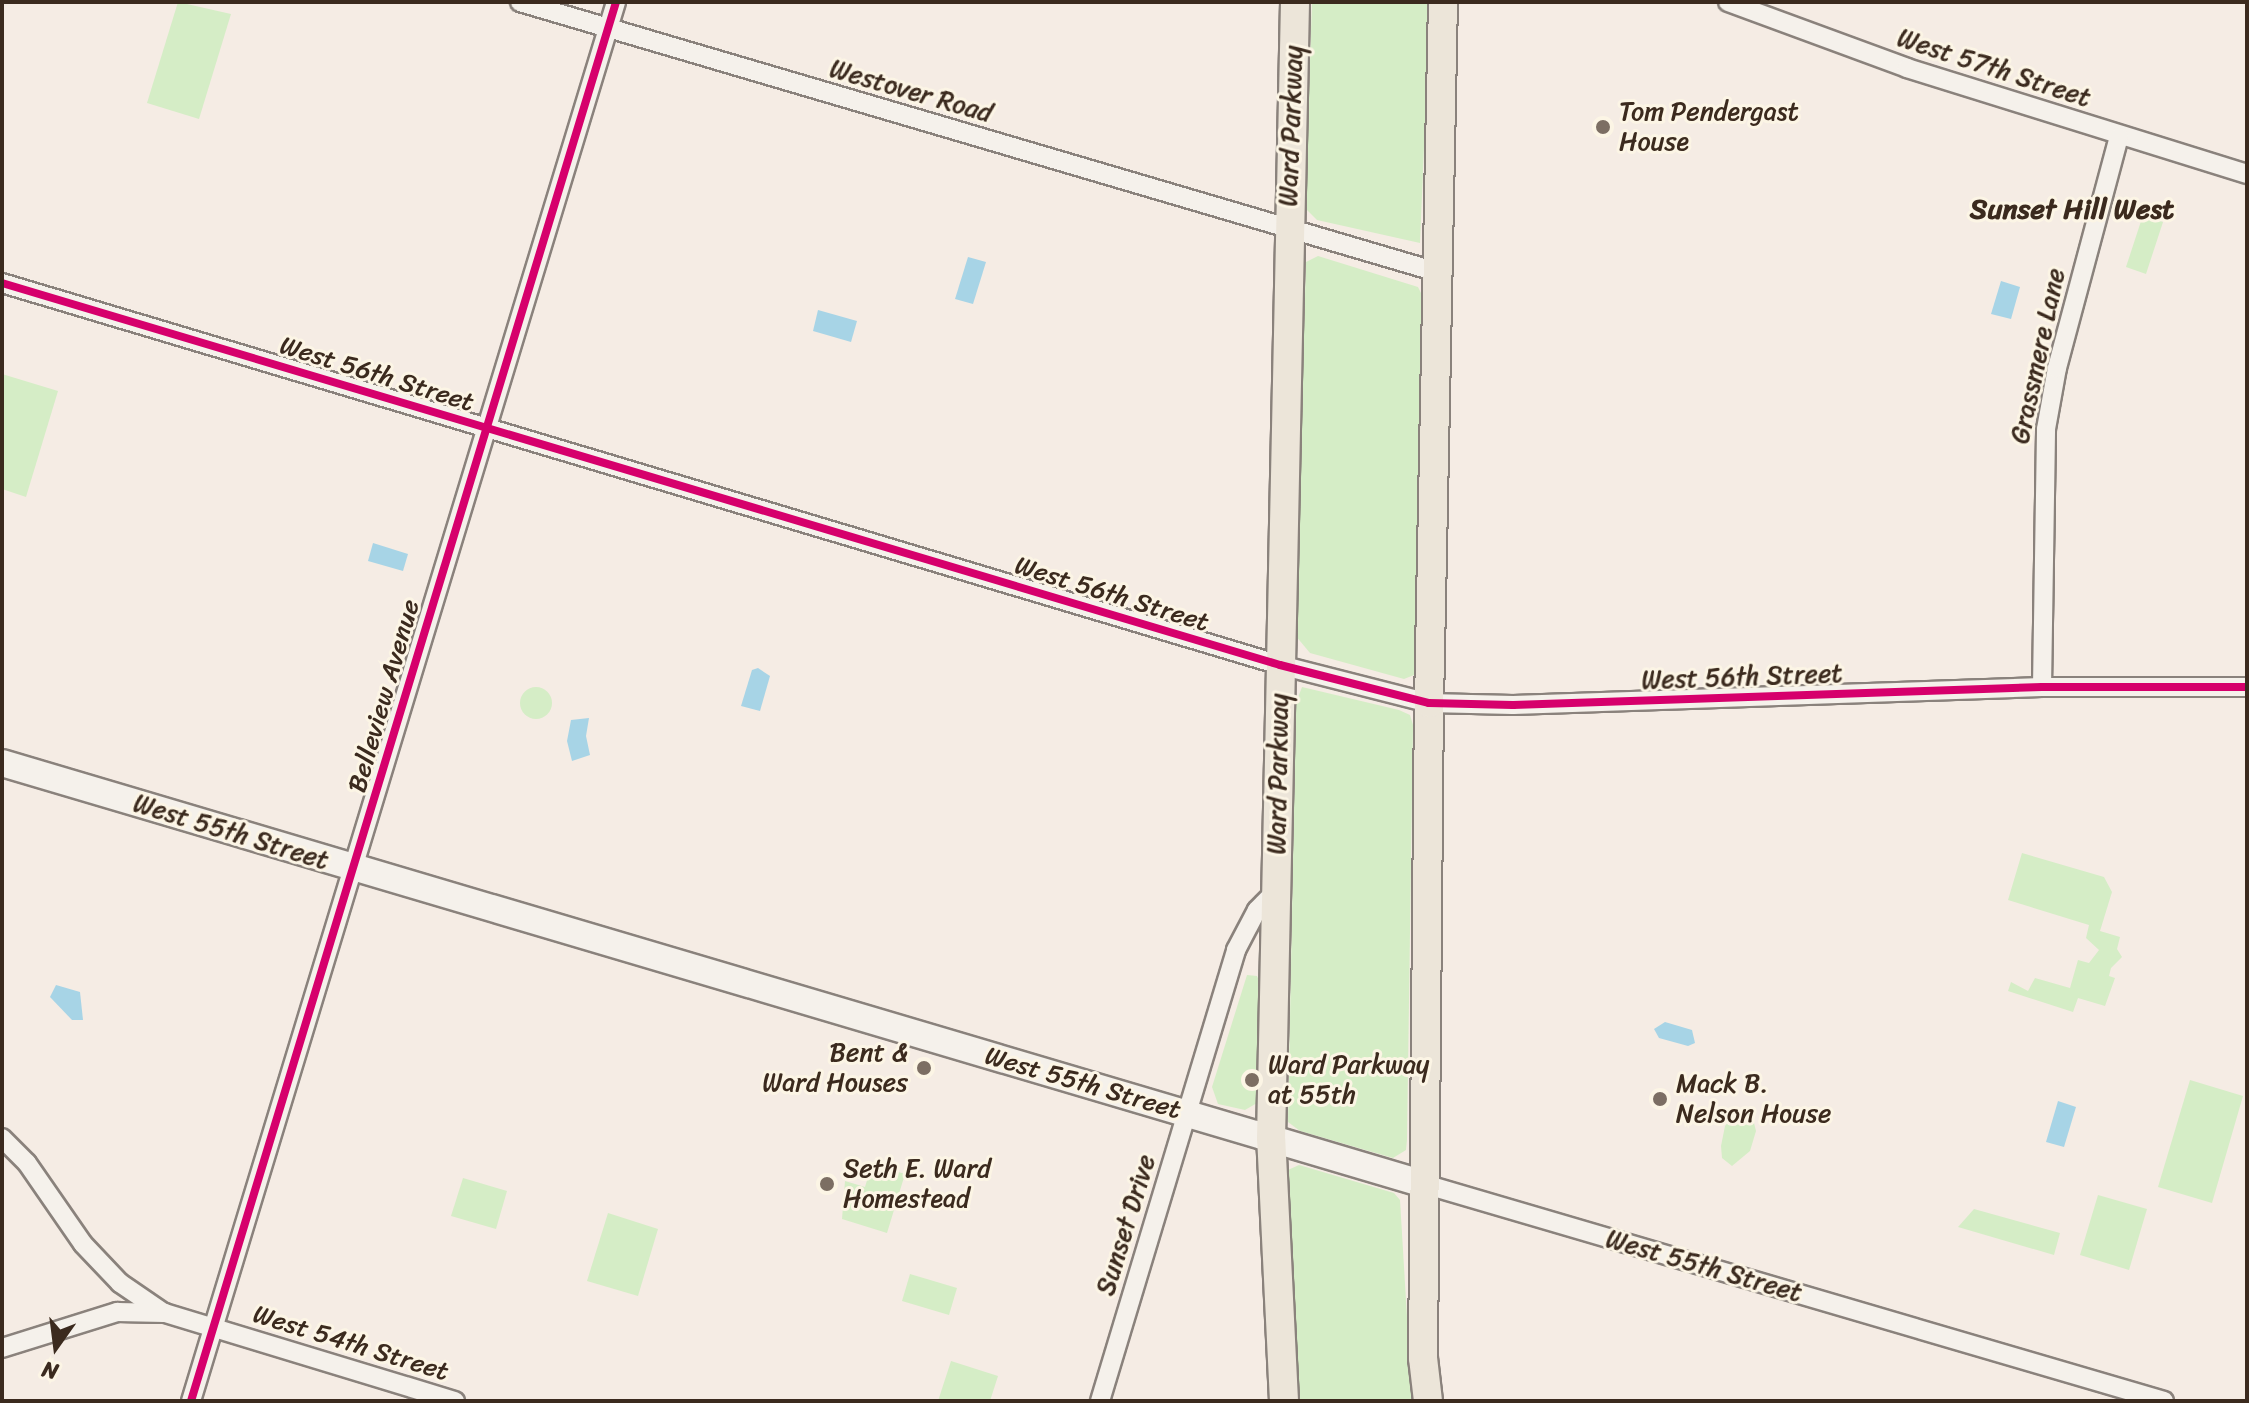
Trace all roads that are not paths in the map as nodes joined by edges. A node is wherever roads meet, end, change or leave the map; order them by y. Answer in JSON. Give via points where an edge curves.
{"nodes":[{"id":1,"x":520,"y":2,"type":"edge"},
{"id":2,"x":616,"y":2,"type":"edge"},
{"id":3,"x":1295,"y":2,"type":"edge"},
{"id":4,"x":1443,"y":2,"type":"edge"},
{"id":5,"x":1728,"y":2,"type":"edge"},
{"id":6,"x":609,"y":28,"type":"junction"},
{"id":7,"x":2119,"y":137,"type":"junction"},
{"id":8,"x":2247,"y":174,"type":"edge"},
{"id":9,"x":1287,"y":229,"type":"junction"},
{"id":10,"x":1441,"y":273,"type":"junction"},
{"id":11,"x":2,"y":283,"type":"edge"},
{"id":12,"x":485,"y":428,"type":"junction"},
{"id":13,"x":1280,"y":665,"type":"junction"},
{"id":14,"x":2042,"y":687,"type":"junction"},
{"id":15,"x":2247,"y":687,"type":"edge"},
{"id":16,"x":1429,"y":703,"type":"junction"},
{"id":17,"x":2,"y":763,"type":"edge"},
{"id":18,"x":355,"y":869,"type":"junction"},
{"id":19,"x":1276,"y":891,"type":"junction"},
{"id":20,"x":1186,"y":1113,"type":"junction"},
{"id":21,"x":2,"y":1138,"type":"edge"},
{"id":22,"x":1271,"y":1139,"type":"junction"},
{"id":23,"x":1424,"y":1184,"type":"junction"},
{"id":24,"x":165,"y":1313,"type":"junction"},
{"id":25,"x":213,"y":1329,"type":"junction"},
{"id":26,"x":2,"y":1348,"type":"edge"},
{"id":27,"x":191,"y":1401,"type":"edge"},
{"id":28,"x":455,"y":1401,"type":"edge"},
{"id":29,"x":1100,"y":1401,"type":"edge"},
{"id":30,"x":1284,"y":1401,"type":"edge"},
{"id":31,"x":1428,"y":1401,"type":"edge"},
{"id":32,"x":2164,"y":1401,"type":"edge"}],
"edges":[{"from":1,"to":6,"type":"street","name":"Westover Road"},
{"from":2,"to":6,"type":"street","name":"Belleview Avenue"},
{"from":3,"to":9,"type":"main road","name":"Ward Parkway"},
{"from":4,"to":10,"type":"main road"},
{"from":5,"to":7,"type":"street","name":"West 57th Street"},
{"from":6,"to":9,"type":"street","name":"Westover Road"},
{"from":6,"to":12,"type":"street","name":"Belleview Avenue"},
{"from":7,"to":8,"type":"street","name":"West 57th Street"},
{"from":7,"to":14,"type":"street","name":"Grassmere Lane","via":[[2057,368],[2046,429]]},
{"from":9,"to":10,"type":"street","name":"Westover Road"},
{"from":9,"to":13,"type":"main road","name":"Ward Parkway"},
{"from":10,"to":16,"type":"main road"},
{"from":11,"to":12,"type":"street","name":"West 56th Street"},
{"from":12,"to":13,"type":"street","name":"West 56th Street"},
{"from":12,"to":18,"type":"street","name":"Belleview Avenue"},
{"from":13,"to":16,"type":"street","name":"West 56th Street"},
{"from":13,"to":19,"type":"main road","name":"Ward Parkway"},
{"from":14,"to":15,"type":"street","name":"West 56th Street"},
{"from":14,"to":16,"type":"street","name":"West 56th Street","via":[[1513,705]]},
{"from":16,"to":23,"type":"main road"},
{"from":17,"to":18,"type":"main road","name":"West 55th Street"},
{"from":18,"to":20,"type":"main road","name":"West 55th Street"},
{"from":18,"to":25,"type":"street","name":"Belleview Avenue"},
{"from":19,"to":20,"type":"street","name":"Sunset Drive","via":[[1257,910],[1236,950]]},
{"from":19,"to":22,"type":"main road","name":"Ward Parkway"},
{"from":20,"to":22,"type":"main road","name":"West 55th Street"},
{"from":20,"to":29,"type":"street","name":"Sunset Drive"},
{"from":21,"to":24,"type":"street","via":[[27,1163],[83,1244],[120,1283]]},
{"from":22,"to":23,"type":"main road","name":"West 55th Street"},
{"from":22,"to":30,"type":"main road","name":"Ward Parkway"},
{"from":23,"to":31,"type":"main road","via":[[1423,1358]]},
{"from":23,"to":32,"type":"street","name":"West 55th Street"},
{"from":24,"to":25,"type":"street","name":"West 54th Street"},
{"from":24,"to":26,"type":"street","name":"West 54th Street","via":[[117,1312]]},
{"from":25,"to":27,"type":"street","name":"Belleview Avenue"},
{"from":25,"to":28,"type":"street","name":"West 54th Street"}]}
